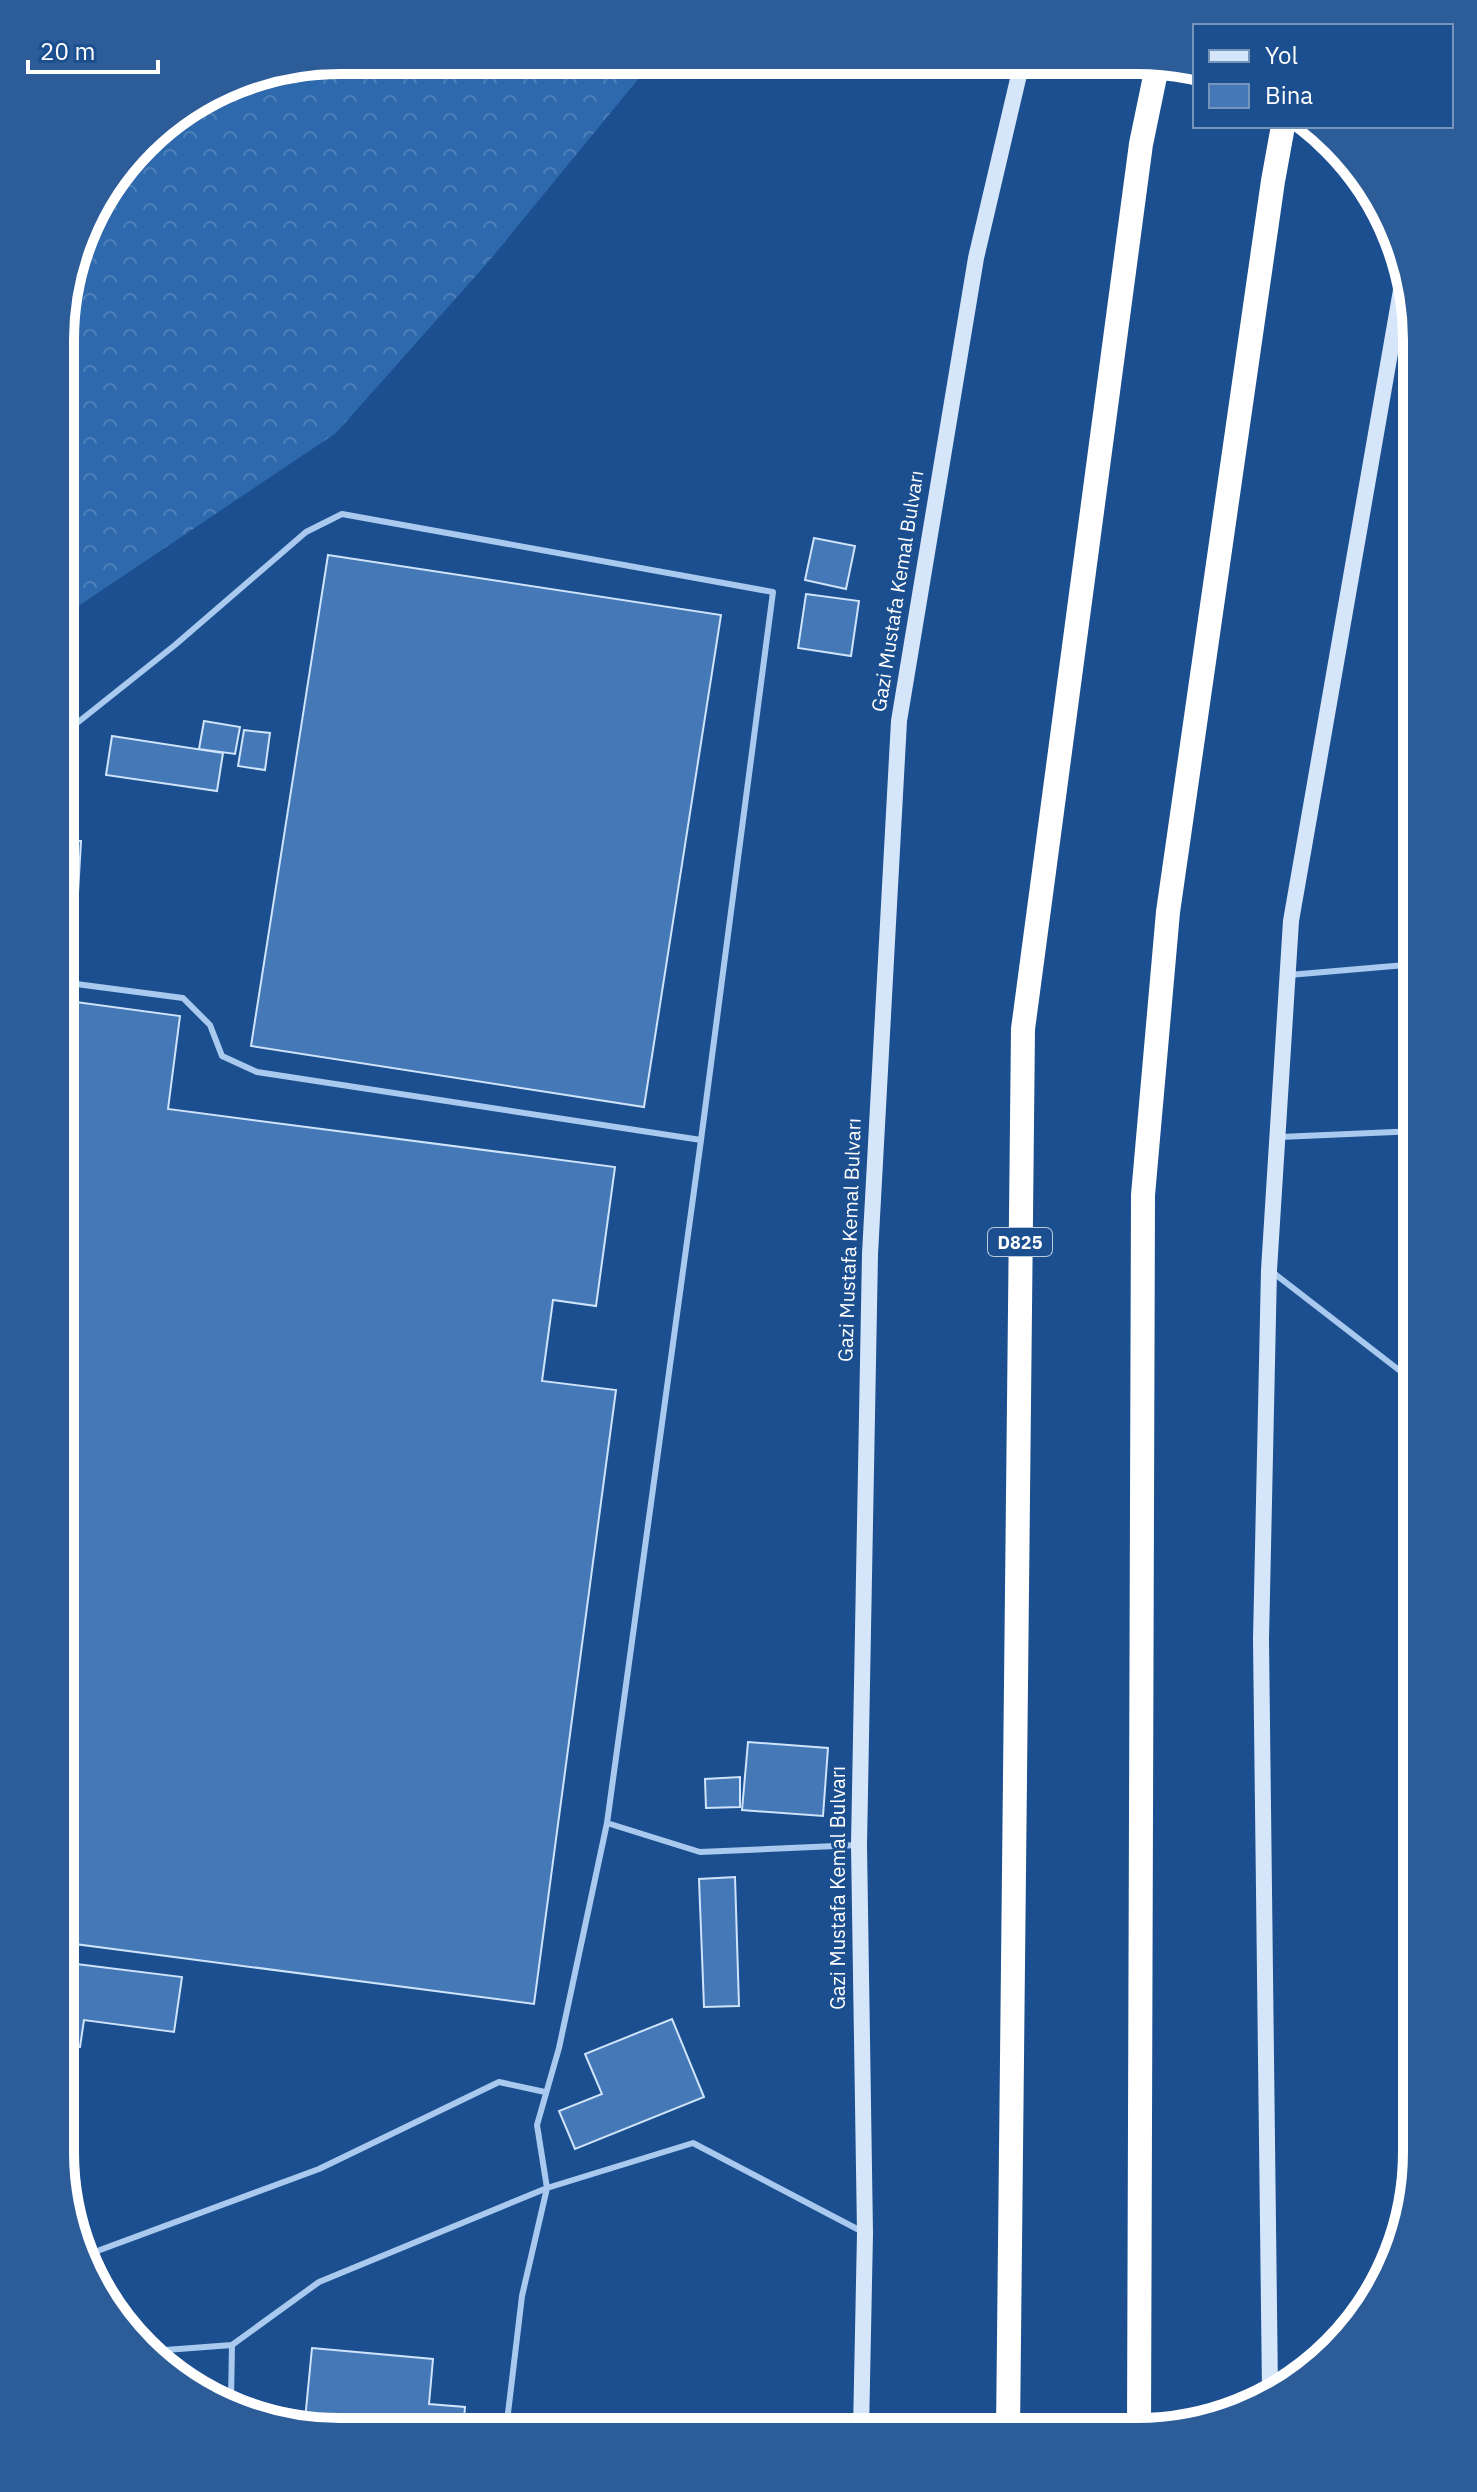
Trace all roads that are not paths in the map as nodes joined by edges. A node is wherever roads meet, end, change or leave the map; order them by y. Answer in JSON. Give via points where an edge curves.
{"nodes":[{"id":1,"x":1019,"y":74,"type":"edge"},
{"id":2,"x":1155,"y":75,"type":"edge"},
{"id":3,"x":1283,"y":128,"type":"edge"},
{"id":4,"x":1400,"y":298,"type":"edge"},
{"id":5,"x":74,"y":725,"type":"edge"},
{"id":6,"x":1403,"y":965,"type":"edge"},
{"id":7,"x":1287,"y":975,"type":"junction"},
{"id":8,"x":74,"y":984,"type":"edge"},
{"id":9,"x":1403,"y":1132,"type":"edge"},
{"id":10,"x":1278,"y":1137,"type":"junction"},
{"id":11,"x":701,"y":1140,"type":"junction"},
{"id":12,"x":1269,"y":1270,"type":"junction"},
{"id":13,"x":1402,"y":1373,"type":"edge"},
{"id":14,"x":607,"y":1823,"type":"junction"},
{"id":15,"x":859,"y":1845,"type":"junction"},
{"id":16,"x":545,"y":2092,"type":"junction"},
{"id":17,"x":547,"y":2188,"type":"junction"},
{"id":18,"x":865,"y":2233,"type":"junction"},
{"id":19,"x":93,"y":2252,"type":"edge"},
{"id":20,"x":232,"y":2345,"type":"junction"},
{"id":21,"x":163,"y":2350,"type":"edge"},
{"id":22,"x":1270,"y":2382,"type":"edge"},
{"id":23,"x":231,"y":2394,"type":"edge"},
{"id":24,"x":507,"y":2418,"type":"edge"},
{"id":25,"x":861,"y":2418,"type":"edge"},
{"id":26,"x":1008,"y":2418,"type":"edge"},
{"id":27,"x":1139,"y":2418,"type":"edge"}],
"edges":[{"from":1,"to":15,"type":"street","name":"Gazi Mustafa Kemal Bulvarı","via":[[976,258],[899,721],[870,1254]]},
{"from":2,"to":26,"type":"highway","number":"D825","via":[[1141,144],[1023,1029]]},
{"from":3,"to":27,"type":"highway","via":[[1168,912],[1143,1195]]},
{"from":4,"to":7,"type":"street","via":[[1291,921]]},
{"from":5,"to":11,"type":"lane","via":[[306,532],[342,514],[773,592]]},
{"from":6,"to":7,"type":"lane"},
{"from":7,"to":10,"type":"street"},
{"from":8,"to":11,"type":"lane","via":[[183,998],[210,1025],[222,1056],[257,1072]]},
{"from":9,"to":10,"type":"lane"},
{"from":10,"to":12,"type":"street"},
{"from":11,"to":14,"type":"lane"},
{"from":12,"to":13,"type":"lane"},
{"from":12,"to":22,"type":"street","via":[[1261,1640]]},
{"from":14,"to":15,"type":"lane","via":[[700,1852]]},
{"from":14,"to":16,"type":"lane"},
{"from":15,"to":18,"type":"street","name":"Gazi Mustafa Kemal Bulvarı"},
{"from":16,"to":17,"type":"lane","via":[[537,2125]]},
{"from":16,"to":19,"type":"lane","via":[[499,2082],[319,2169]]},
{"from":17,"to":18,"type":"lane","via":[[693,2143]]},
{"from":17,"to":20,"type":"lane","via":[[319,2282]]},
{"from":17,"to":24,"type":"lane","via":[[522,2296]]},
{"from":18,"to":25,"type":"street","name":"Gazi Mustafa Kemal Bulvarı"},
{"from":20,"to":21,"type":"lane"},
{"from":20,"to":23,"type":"lane"}]}
